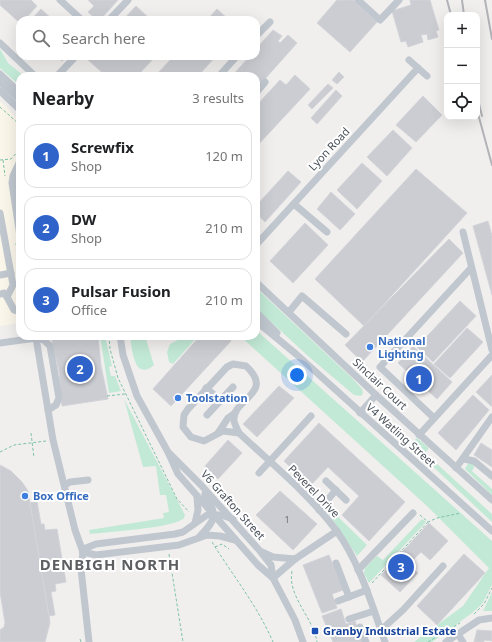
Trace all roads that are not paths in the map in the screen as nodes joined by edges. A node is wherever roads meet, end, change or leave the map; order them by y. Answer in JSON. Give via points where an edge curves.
{"nodes":[{"id":1,"x":60,"y":0,"type":"edge"},
{"id":2,"x":128,"y":0,"type":"edge"},
{"id":3,"x":358,"y":0,"type":"edge"},
{"id":4,"x":398,"y":0,"type":"edge"},
{"id":5,"x":78,"y":16,"type":"edge"},
{"id":6,"x":113,"y":16,"type":"edge"},
{"id":7,"x":270,"y":22,"type":"dead end"},
{"id":8,"x":260,"y":32,"type":"edge"},
{"id":9,"x":0,"y":43,"type":"edge"},
{"id":10,"x":16,"y":58,"type":"edge"},
{"id":11,"x":18,"y":60,"type":"edge"},
{"id":12,"x":72,"y":60,"type":"edge"},
{"id":13,"x":233,"y":60,"type":"edge"},
{"id":14,"x":409,"y":60,"type":"dead end"},
{"id":15,"x":418,"y":68,"type":"junction"},
{"id":16,"x":31,"y":72,"type":"edge"},
{"id":17,"x":61,"y":72,"type":"edge"},
{"id":18,"x":223,"y":72,"type":"edge"},
{"id":19,"x":0,"y":74,"type":"edge"},
{"id":20,"x":427,"y":76,"type":"dead end"},
{"id":21,"x":0,"y":82,"type":"edge"},
{"id":22,"x":265,"y":82,"type":"dead end"},
{"id":23,"x":260,"y":88,"type":"edge"},
{"id":24,"x":16,"y":89,"type":"edge"},
{"id":25,"x":0,"y":91,"type":"edge"},
{"id":26,"x":16,"y":96,"type":"edge"},
{"id":27,"x":16,"y":106,"type":"edge"},
{"id":28,"x":16,"y":196,"type":"edge"},
{"id":29,"x":294,"y":204,"type":"junction"},
{"id":30,"x":16,"y":209,"type":"edge"},
{"id":31,"x":0,"y":218,"type":"edge"},
{"id":32,"x":327,"y":232,"type":"dead end"},
{"id":33,"x":463,"y":232,"type":"dead end"},
{"id":34,"x":2,"y":238,"type":"edge"},
{"id":35,"x":260,"y":241,"type":"edge"},
{"id":36,"x":3,"y":254,"type":"edge"},
{"id":37,"x":471,"y":268,"type":"junction"},
{"id":38,"x":11,"y":273,"type":"junction"},
{"id":39,"x":0,"y":275,"type":"edge"},
{"id":40,"x":260,"y":286,"type":"edge"},
{"id":41,"x":0,"y":294,"type":"edge"},
{"id":42,"x":7,"y":297,"type":"junction"},
{"id":43,"x":16,"y":311,"type":"edge"},
{"id":44,"x":289,"y":312,"type":"junction"},
{"id":45,"x":260,"y":316,"type":"edge"},
{"id":46,"x":260,"y":324,"type":"edge"},
{"id":47,"x":346,"y":334,"type":"dead end"},
{"id":48,"x":18,"y":340,"type":"edge"},
{"id":49,"x":36,"y":340,"type":"edge"},
{"id":50,"x":44,"y":340,"type":"edge"},
{"id":51,"x":120,"y":340,"type":"edge"},
{"id":52,"x":0,"y":343,"type":"edge"},
{"id":53,"x":492,"y":350,"type":"edge"},
{"id":54,"x":296,"y":354,"type":"junction"},
{"id":55,"x":492,"y":355,"type":"edge"},
{"id":56,"x":233,"y":387,"type":"dead end"},
{"id":57,"x":206,"y":388,"type":"junction"},
{"id":58,"x":376,"y":395,"type":"junction"},
{"id":59,"x":221,"y":401,"type":"junction"},
{"id":60,"x":48,"y":410,"type":"junction"},
{"id":61,"x":235,"y":413,"type":"junction"},
{"id":62,"x":360,"y":413,"type":"junction"},
{"id":63,"x":207,"y":416,"type":"dead end"},
{"id":64,"x":311,"y":416,"type":"dead end"},
{"id":65,"x":492,"y":417,"type":"edge"},
{"id":66,"x":434,"y":418,"type":"junction"},
{"id":67,"x":218,"y":433,"type":"junction"},
{"id":68,"x":239,"y":433,"type":"junction"},
{"id":69,"x":482,"y":433,"type":"junction"},
{"id":70,"x":490,"y":433,"type":"dead end"},
{"id":71,"x":418,"y":435,"type":"junction"},
{"id":72,"x":168,"y":452,"type":"junction"},
{"id":73,"x":464,"y":459,"type":"junction"},
{"id":74,"x":269,"y":460,"type":"junction"},
{"id":75,"x":456,"y":468,"type":"junction"},
{"id":76,"x":259,"y":472,"type":"dead end"},
{"id":77,"x":492,"y":476,"type":"edge"},
{"id":78,"x":88,"y":480,"type":"dead end"},
{"id":79,"x":326,"y":481,"type":"dead end"},
{"id":80,"x":201,"y":484,"type":"junction"},
{"id":81,"x":65,"y":485,"type":"junction"},
{"id":82,"x":336,"y":490,"type":"junction"},
{"id":83,"x":197,"y":497,"type":"junction"},
{"id":84,"x":346,"y":500,"type":"dead end"},
{"id":85,"x":492,"y":500,"type":"edge"},
{"id":86,"x":319,"y":510,"type":"junction"},
{"id":87,"x":413,"y":513,"type":"road end"},
{"id":88,"x":214,"y":515,"type":"junction"},
{"id":89,"x":233,"y":519,"type":"junction"},
{"id":90,"x":195,"y":521,"type":"junction"},
{"id":91,"x":337,"y":531,"type":"junction"},
{"id":92,"x":492,"y":531,"type":"edge"},
{"id":93,"x":199,"y":538,"type":"junction"},
{"id":94,"x":236,"y":540,"type":"junction"},
{"id":95,"x":260,"y":551,"type":"junction"},
{"id":96,"x":83,"y":552,"type":"junction"},
{"id":97,"x":295,"y":559,"type":"junction"},
{"id":98,"x":336,"y":563,"type":"dead end"},
{"id":99,"x":442,"y":566,"type":"dead end"},
{"id":100,"x":358,"y":570,"type":"junction"},
{"id":101,"x":273,"y":578,"type":"junction"},
{"id":102,"x":366,"y":590,"type":"junction"},
{"id":103,"x":349,"y":597,"type":"junction"},
{"id":104,"x":338,"y":601,"type":"dead end"},
{"id":105,"x":374,"y":611,"type":"junction"},
{"id":106,"x":492,"y":618,"type":"edge"},
{"id":107,"x":349,"y":619,"type":"dead end"},
{"id":108,"x":360,"y":627,"type":"dead end"},
{"id":109,"x":381,"y":630,"type":"junction"},
{"id":110,"x":458,"y":634,"type":"junction"},
{"id":111,"x":89,"y":642,"type":"edge"},
{"id":112,"x":303,"y":642,"type":"edge"},
{"id":113,"x":366,"y":642,"type":"edge"},
{"id":114,"x":385,"y":642,"type":"edge"},
{"id":115,"x":446,"y":642,"type":"edge"},
{"id":116,"x":463,"y":642,"type":"edge"}],
"edges":[{"from":1,"to":5,"type":"street"},
{"from":2,"to":6,"type":"street"},
{"from":3,"to":4,"type":"street","via":[[380,20]]},
{"from":7,"to":8,"type":"street"},
{"from":9,"to":10,"type":"street"},
{"from":11,"to":16,"type":"street"},
{"from":12,"to":17,"type":"street"},
{"from":13,"to":18,"type":"street"},
{"from":14,"to":15,"type":"street"},
{"from":15,"to":20,"type":"street"},
{"from":15,"to":29,"type":"street","name":"Lyon Road"},
{"from":19,"to":24,"type":"street"},
{"from":21,"to":26,"type":"street"},
{"from":22,"to":23,"type":"street"},
{"from":25,"to":27,"type":"street"},
{"from":28,"to":30,"type":"street"},
{"from":29,"to":32,"type":"street"},
{"from":29,"to":35,"type":"street","name":"Lyon Road"},
{"from":31,"to":34,"type":"street"},
{"from":33,"to":37,"type":"street"},
{"from":34,"to":36,"type":"street"},
{"from":36,"to":38,"type":"street"},
{"from":37,"to":53,"type":"street"},
{"from":37,"to":66,"type":"street","via":[[380,367]]},
{"from":38,"to":39,"type":"street"},
{"from":38,"to":42,"type":"street","via":[[13,285]]},
{"from":40,"to":44,"type":"street","name":"Sinclair Court"},
{"from":41,"to":42,"type":"street","via":[[4,293]]},
{"from":42,"to":43,"type":"street"},
{"from":44,"to":47,"type":"street","via":[[302,296]]},
{"from":44,"to":58,"type":"street","name":"Sinclair Court"},
{"from":45,"to":54,"type":"street","name":"V4 Watling Street"},
{"from":46,"to":54,"type":"street","name":"V4 Watling Street"},
{"from":48,"to":52,"type":"street"},
{"from":49,"to":60,"type":"street"},
{"from":50,"to":60,"type":"street","via":[[50,346],[58,398],[56,405]]},
{"from":51,"to":72,"type":"street","name":"V6 Grafton Street","via":[[138,396]]},
{"from":54,"to":62,"type":"street","name":"V4 Watling Street"},
{"from":55,"to":66,"type":"street"},
{"from":56,"to":59,"type":"street"},
{"from":57,"to":59,"type":"street"},
{"from":57,"to":61,"type":"street","via":[[227,366],[246,366],[255,377],[256,387]]},
{"from":57,"to":67,"type":"street","via":[[184,415],[183,427],[186,433],[197,440],[204,441]]},
{"from":58,"to":62,"type":"street"},
{"from":58,"to":71,"type":"street","name":"Sinclair Court"},
{"from":59,"to":63,"type":"street"},
{"from":60,"to":81,"type":"street"},
{"from":61,"to":67,"type":"street","via":[[228,418]]},
{"from":61,"to":68,"type":"street","via":[[234,421]]},
{"from":62,"to":92,"type":"street","name":"V4 Watling Street"},
{"from":64,"to":74,"type":"street"},
{"from":65,"to":69,"type":"street"},
{"from":66,"to":71,"type":"street"},
{"from":67,"to":68,"type":"street"},
{"from":68,"to":74,"type":"street","name":"Peverel Drive"},
{"from":69,"to":70,"type":"street"},
{"from":69,"to":73,"type":"street"},
{"from":71,"to":75,"type":"street","name":"Sinclair Court"},
{"from":72,"to":80,"type":"street","name":"V6 Grafton Street"},
{"from":72,"to":83,"type":"street","name":"V6 Grafton Street","via":[[178,474]]},
{"from":73,"to":75,"type":"street"},
{"from":73,"to":77,"type":"street","via":[[474,461]]},
{"from":74,"to":76,"type":"street"},
{"from":74,"to":86,"type":"street","name":"Peverel Drive"},
{"from":75,"to":85,"type":"street","name":"Sinclair Court"},
{"from":78,"to":81,"type":"street"},
{"from":79,"to":82,"type":"street"},
{"from":80,"to":88,"type":"street","via":[[212,504]]},
{"from":80,"to":89,"type":"street","name":"V6 Grafton Street"},
{"from":81,"to":96,"type":"street","via":[[75,530]]},
{"from":82,"to":84,"type":"street"},
{"from":82,"to":86,"type":"street"},
{"from":83,"to":88,"type":"street","name":"V6 Grafton Street"},
{"from":83,"to":90,"type":"street"},
{"from":86,"to":91,"type":"street","name":"Peverel Drive"},
{"from":87,"to":100,"type":"street"},
{"from":88,"to":89,"type":"street"},
{"from":88,"to":90,"type":"street"},
{"from":88,"to":93,"type":"street","via":[[211,524]]},
{"from":88,"to":94,"type":"street","name":"V6 Grafton Street"},
{"from":89,"to":95,"type":"street","name":"V6 Grafton Street"},
{"from":90,"to":96,"type":"street","via":[[183,532],[96,544]]},
{"from":91,"to":97,"type":"street"},
{"from":91,"to":100,"type":"street","name":"Peverel Drive"},
{"from":93,"to":94,"type":"street","via":[[207,535]]},
{"from":93,"to":96,"type":"street","via":[[179,545],[96,555]]},
{"from":94,"to":101,"type":"street","name":"V6 Grafton Street"},
{"from":95,"to":97,"type":"street","via":[[274,557]]},
{"from":95,"to":101,"type":"street","name":"V6 Grafton Street","via":[[271,565]]},
{"from":96,"to":111,"type":"street","via":[[81,569]]},
{"from":97,"to":101,"type":"street"},
{"from":98,"to":103,"type":"street"},
{"from":99,"to":109,"type":"street","via":[[403,610]]},
{"from":100,"to":102,"type":"street","name":"Peverel Drive"},
{"from":101,"to":112,"type":"street","name":"V6 Grafton Street"},
{"from":102,"to":103,"type":"street"},
{"from":102,"to":105,"type":"street","name":"Peverel Drive"},
{"from":103,"to":104,"type":"street"},
{"from":105,"to":107,"type":"street"},
{"from":105,"to":109,"type":"street","name":"Peverel Drive"},
{"from":106,"to":110,"type":"street","via":[[479,620]]},
{"from":108,"to":113,"type":"street"},
{"from":109,"to":114,"type":"street","name":"Peverel Drive"},
{"from":110,"to":115,"type":"street"},
{"from":110,"to":116,"type":"street"}]}
